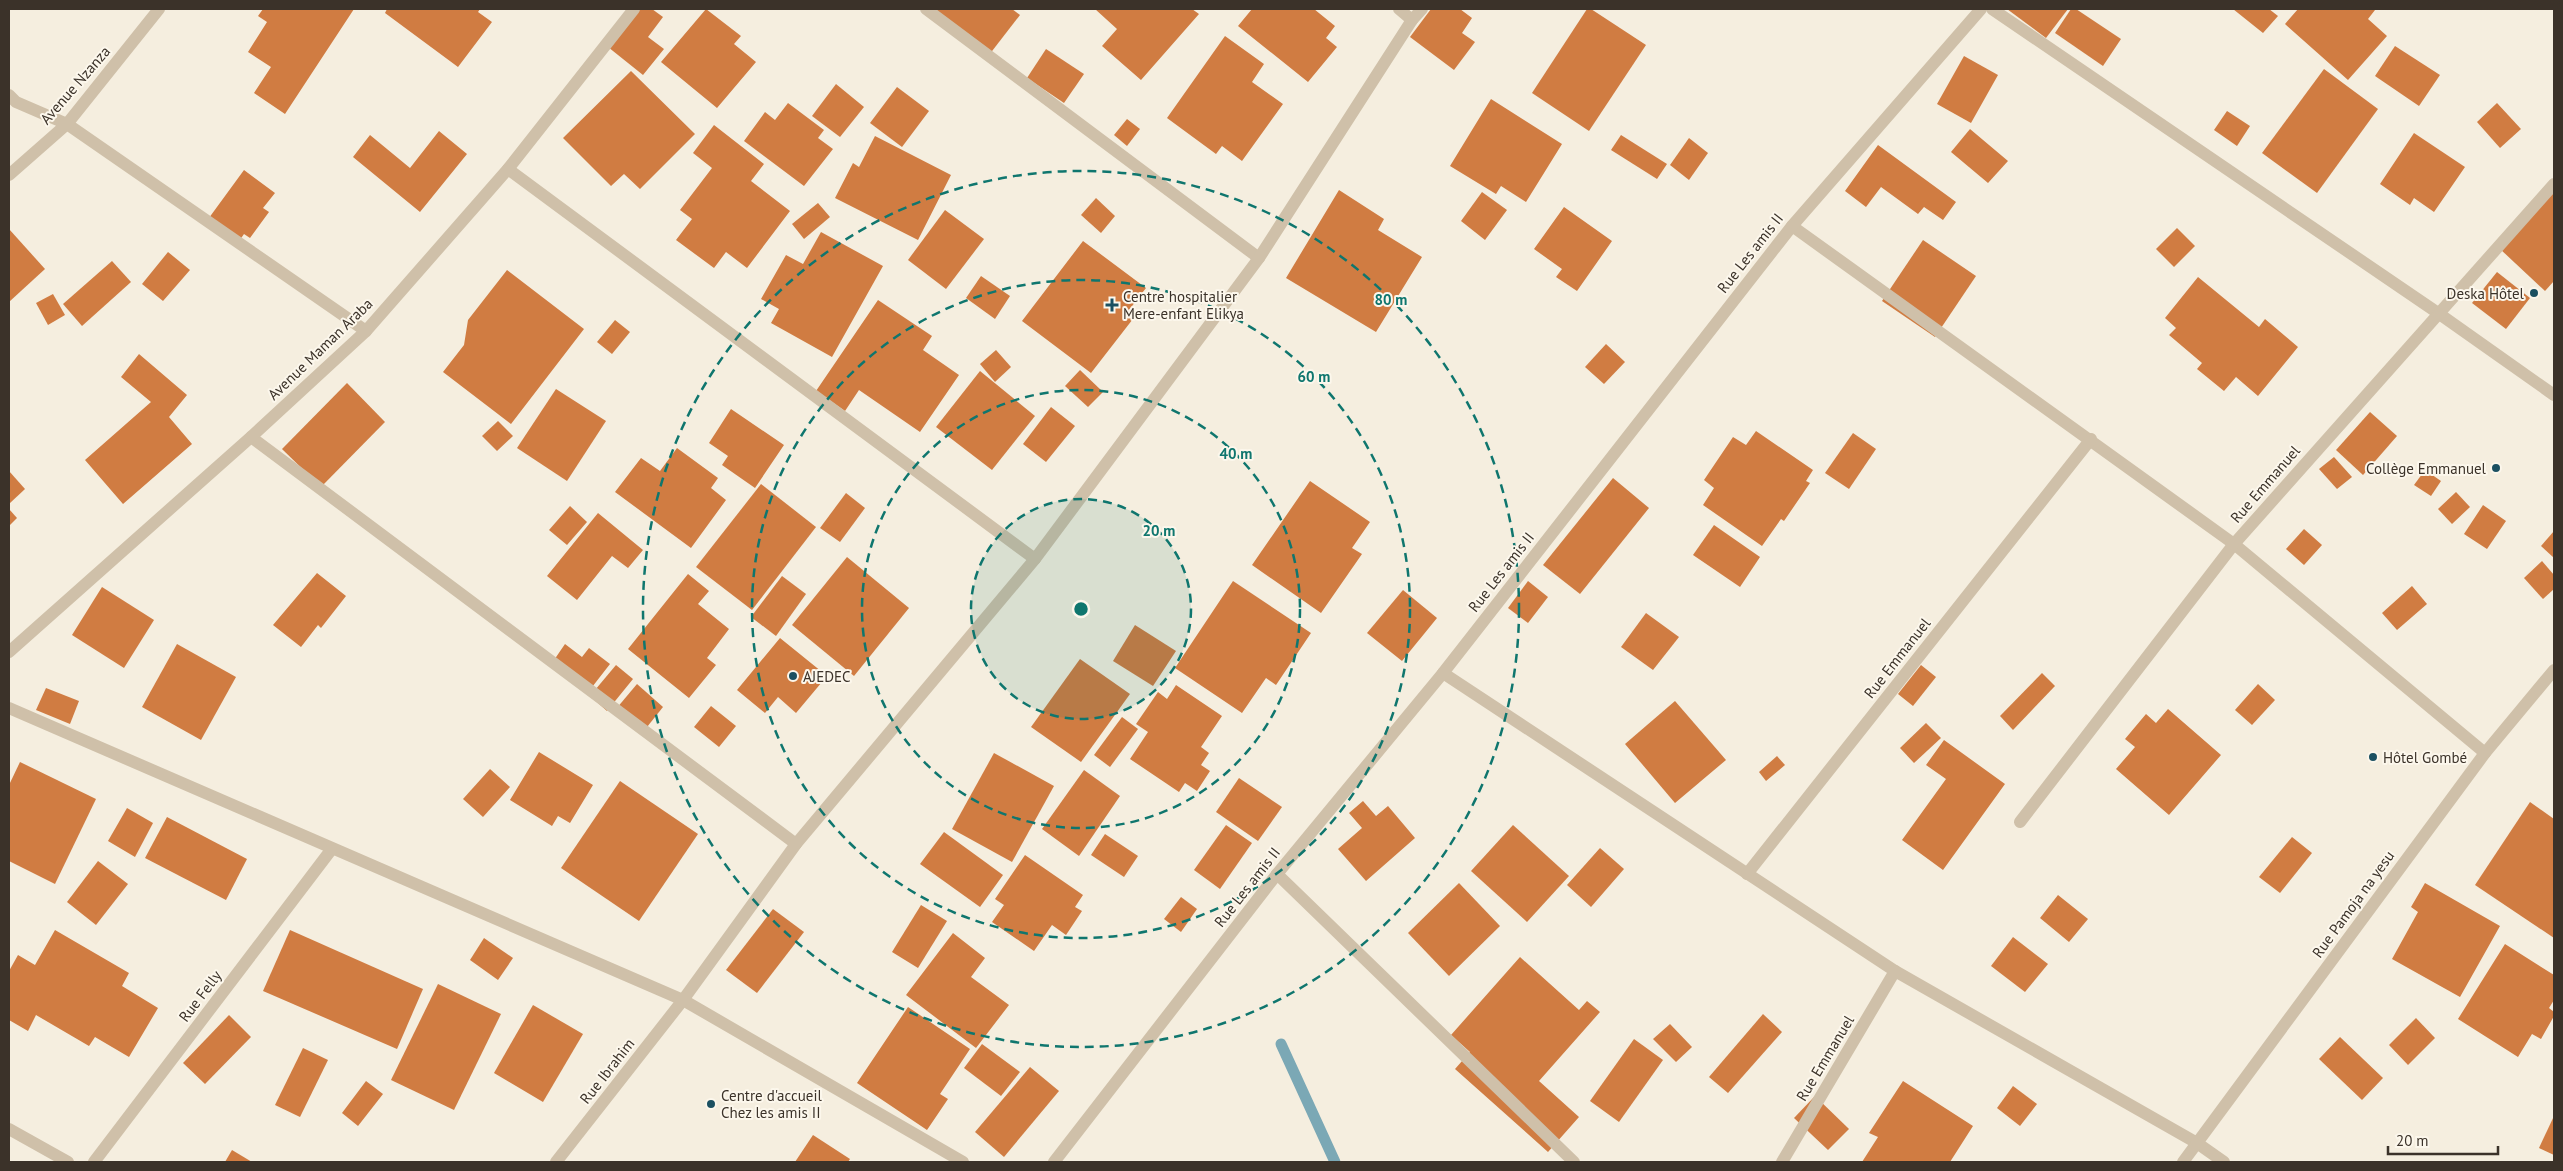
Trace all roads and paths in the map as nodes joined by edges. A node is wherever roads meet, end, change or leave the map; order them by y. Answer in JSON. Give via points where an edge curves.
{"nodes":[{"id":1,"x":159,"y":9,"type":"edge"},
{"id":2,"x":634,"y":9,"type":"edge"},
{"id":3,"x":926,"y":9,"type":"edge"},
{"id":4,"x":1398,"y":9,"type":"edge"},
{"id":5,"x":1422,"y":9,"type":"edge"},
{"id":6,"x":1981,"y":9,"type":"edge"},
{"id":7,"x":1992,"y":9,"type":"edge"},
{"id":8,"x":1412,"y":20,"type":"junction"},
{"id":9,"x":9,"y":95,"type":"edge"},
{"id":10,"x":67,"y":124,"type":"junction"},
{"id":11,"x":508,"y":169,"type":"junction"},
{"id":12,"x":9,"y":175,"type":"edge"},
{"id":13,"x":2554,"y":184,"type":"edge"},
{"id":14,"x":1792,"y":226,"type":"junction"},
{"id":15,"x":1259,"y":258,"type":"junction"},
{"id":16,"x":2438,"y":313,"type":"junction"},
{"id":17,"x":366,"y":331,"type":"junction"},
{"id":18,"x":2554,"y":395,"type":"edge"},
{"id":19,"x":251,"y":437,"type":"junction"},
{"id":20,"x":2091,"y":439,"type":"junction"},
{"id":21,"x":2234,"y":544,"type":"junction"},
{"id":22,"x":1035,"y":559,"type":"junction"},
{"id":23,"x":9,"y":652,"type":"edge"},
{"id":24,"x":2554,"y":670,"type":"edge"},
{"id":25,"x":1442,"y":673,"type":"junction"},
{"id":26,"x":9,"y":708,"type":"edge"},
{"id":27,"x":2485,"y":753,"type":"junction"},
{"id":28,"x":2020,"y":822,"type":"dead end"},
{"id":29,"x":796,"y":844,"type":"junction"},
{"id":30,"x":331,"y":850,"type":"junction"},
{"id":31,"x":1277,"y":874,"type":"junction"},
{"id":32,"x":1747,"y":874,"type":"junction"},
{"id":33,"x":1896,"y":971,"type":"junction"},
{"id":34,"x":683,"y":1000,"type":"junction"},
{"id":35,"x":9,"y":1129,"type":"edge"},
{"id":36,"x":2197,"y":1143,"type":"junction"},
{"id":37,"x":68,"y":1162,"type":"edge"},
{"id":38,"x":94,"y":1162,"type":"edge"},
{"id":39,"x":556,"y":1162,"type":"edge"},
{"id":40,"x":963,"y":1162,"type":"edge"},
{"id":41,"x":1054,"y":1162,"type":"edge"},
{"id":42,"x":1574,"y":1162,"type":"edge"},
{"id":43,"x":1782,"y":1162,"type":"edge"},
{"id":44,"x":2183,"y":1162,"type":"edge"},
{"id":45,"x":2224,"y":1162,"type":"edge"}],
"edges":[{"from":1,"to":10,"type":"street","name":"Avenue Nzanza"},
{"from":2,"to":11,"type":"street","name":"Avenue Maman Araba"},
{"from":3,"to":15,"type":"street"},
{"from":4,"to":8,"type":"street"},
{"from":5,"to":8,"type":"street","name":"Rue Ibrahim"},
{"from":6,"to":14,"type":"street","name":"Rue Les amis II"},
{"from":7,"to":16,"type":"street"},
{"from":8,"to":15,"type":"street","name":"Rue Ibrahim"},
{"from":9,"to":10,"type":"street","via":[[16,102]]},
{"from":10,"to":12,"type":"street","name":"Avenue Nzanza"},
{"from":10,"to":17,"type":"street"},
{"from":11,"to":17,"type":"street","name":"Avenue Maman Araba"},
{"from":11,"to":22,"type":"street"},
{"from":13,"to":16,"type":"street","name":"Rue Emmanuel"},
{"from":14,"to":20,"type":"street"},
{"from":14,"to":25,"type":"street","name":"Rue Les amis II"},
{"from":15,"to":22,"type":"street","name":"Rue Ibrahim"},
{"from":16,"to":18,"type":"street"},
{"from":16,"to":21,"type":"street","name":"Rue Emmanuel"},
{"from":17,"to":19,"type":"street","name":"Avenue Maman Araba"},
{"from":19,"to":23,"type":"street","name":"Avenue Maman Araba"},
{"from":19,"to":29,"type":"street"},
{"from":20,"to":21,"type":"street"},
{"from":20,"to":32,"type":"street","name":"Rue Emmanuel"},
{"from":21,"to":27,"type":"street"},
{"from":21,"to":28,"type":"street","name":"Rue Emmanuel"},
{"from":22,"to":29,"type":"street","name":"Rue Ibrahim"},
{"from":24,"to":27,"type":"street","name":"Rue Pamoja na yesu"},
{"from":25,"to":31,"type":"street","name":"Rue Les amis II"},
{"from":25,"to":32,"type":"street"},
{"from":26,"to":30,"type":"street"},
{"from":27,"to":36,"type":"street","name":"Rue Pamoja na yesu"},
{"from":29,"to":34,"type":"street","name":"Rue Ibrahim"},
{"from":30,"to":34,"type":"street"},
{"from":30,"to":38,"type":"street","name":"Rue Felly"},
{"from":31,"to":41,"type":"street","name":"Rue Les amis II"},
{"from":31,"to":42,"type":"street"},
{"from":32,"to":33,"type":"street"},
{"from":33,"to":36,"type":"street"},
{"from":33,"to":43,"type":"street","name":"Rue Emmanuel"},
{"from":34,"to":39,"type":"street","name":"Rue Ibrahim"},
{"from":34,"to":40,"type":"street"},
{"from":35,"to":37,"type":"street"},
{"from":36,"to":44,"type":"street","name":"Rue Pamoja na yesu"},
{"from":36,"to":45,"type":"street"}]}
